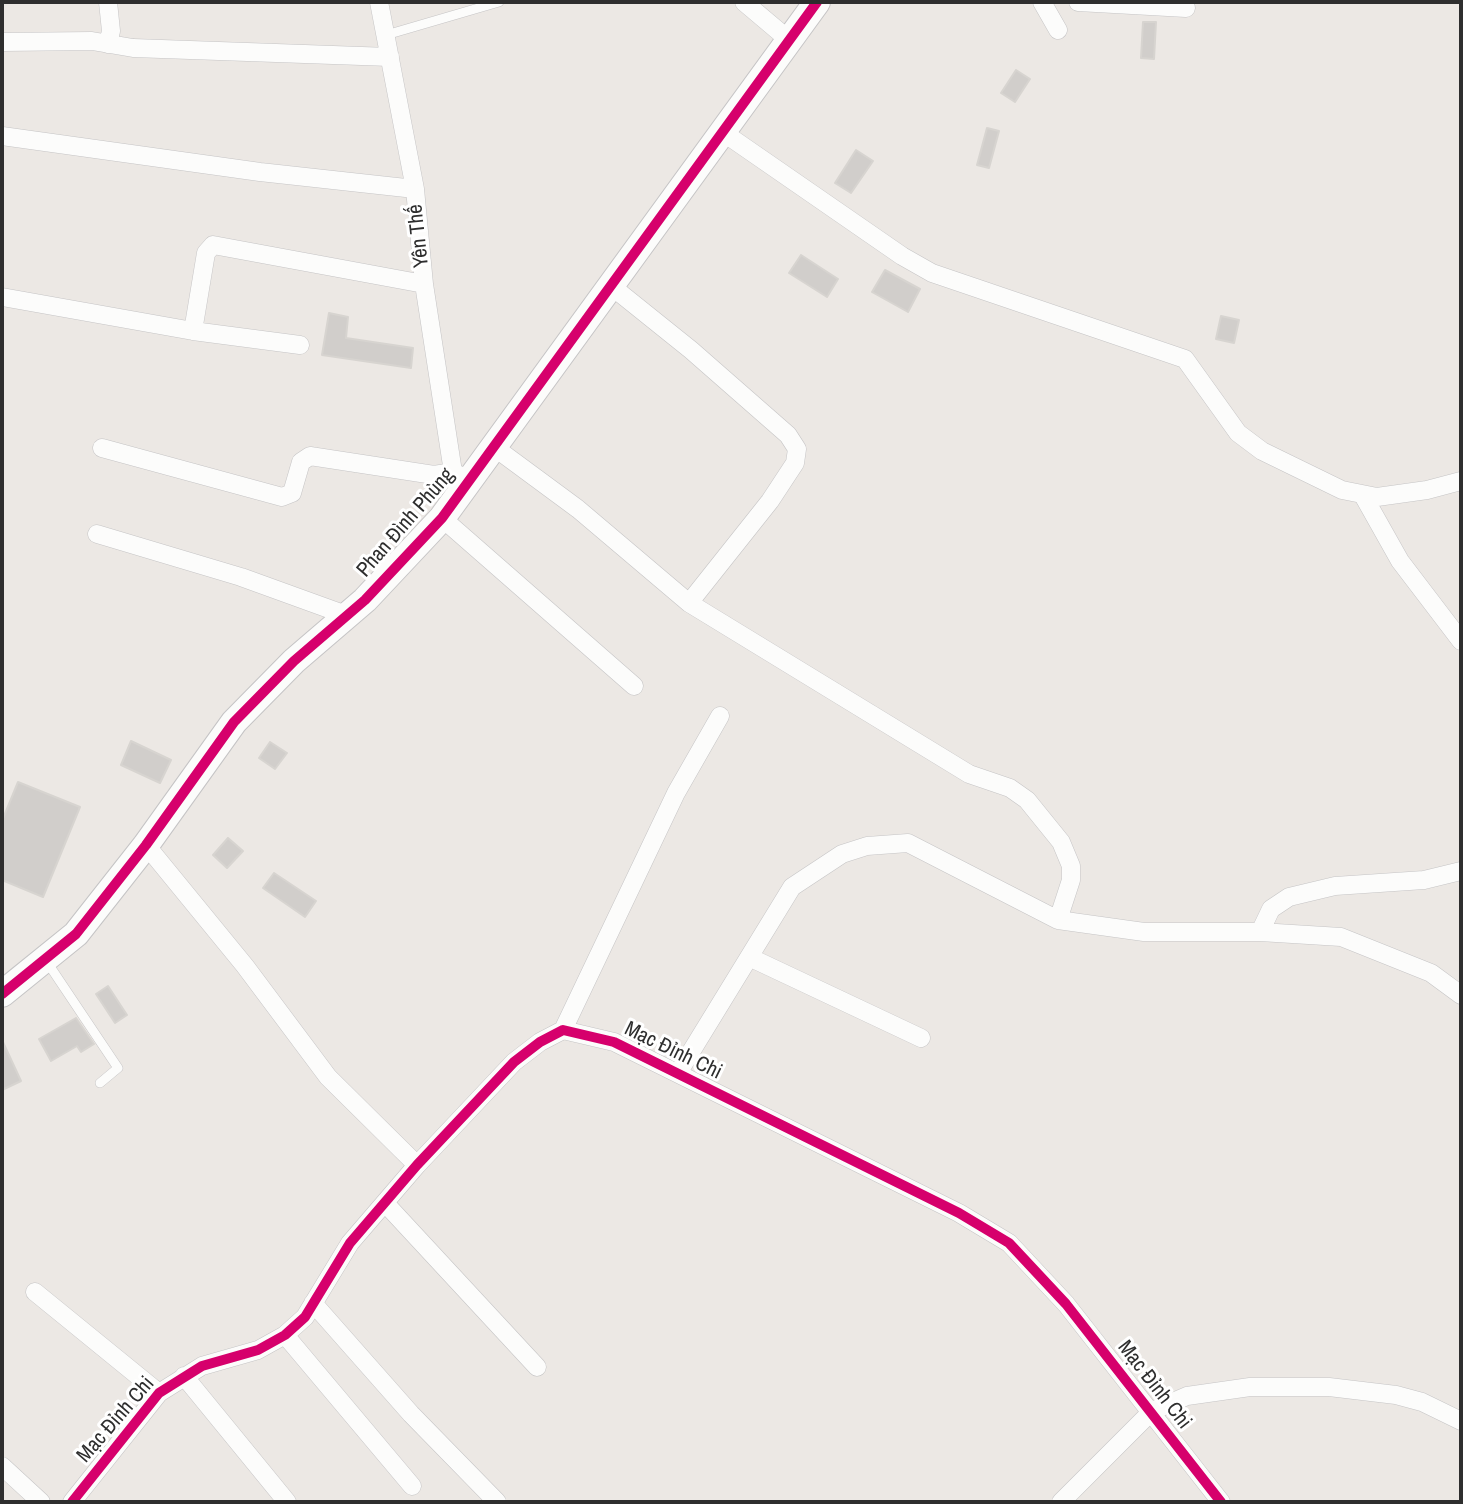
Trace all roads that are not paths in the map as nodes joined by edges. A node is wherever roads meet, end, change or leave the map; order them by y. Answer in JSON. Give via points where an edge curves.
{"nodes":[{"id":1,"x":108,"y":2,"type":"edge"},
{"id":2,"x":379,"y":2,"type":"edge"},
{"id":3,"x":499,"y":2,"type":"edge"},
{"id":4,"x":744,"y":2,"type":"edge"},
{"id":5,"x":817,"y":2,"type":"edge"},
{"id":6,"x":1042,"y":2,"type":"edge"},
{"id":7,"x":1078,"y":2,"type":"edge"},
{"id":8,"x":1186,"y":8,"type":"dead end"},
{"id":9,"x":1058,"y":30,"type":"dead end"},
{"id":10,"x":386,"y":35,"type":"junction"},
{"id":11,"x":789,"y":40,"type":"junction"},
{"id":12,"x":2,"y":42,"type":"edge"},
{"id":13,"x":108,"y":44,"type":"junction"},
{"id":14,"x":390,"y":57,"type":"junction"},
{"id":15,"x":724,"y":133,"type":"junction"},
{"id":16,"x":2,"y":136,"type":"edge"},
{"id":17,"x":415,"y":189,"type":"junction"},
{"id":18,"x":424,"y":284,"type":"junction"},
{"id":19,"x":610,"y":285,"type":"junction"},
{"id":20,"x":2,"y":298,"type":"edge"},
{"id":21,"x":193,"y":331,"type":"junction"},
{"id":22,"x":300,"y":345,"type":"dead end"},
{"id":23,"x":495,"y":447,"type":"junction"},
{"id":24,"x":102,"y":448,"type":"dead end"},
{"id":25,"x":461,"y":476,"type":"junction"},
{"id":26,"x":1461,"y":481,"type":"edge"},
{"id":27,"x":1364,"y":497,"type":"junction"},
{"id":28,"x":442,"y":518,"type":"junction"},
{"id":29,"x":97,"y":534,"type":"dead end"},
{"id":30,"x":689,"y":603,"type":"junction"},
{"id":31,"x":346,"y":614,"type":"junction"},
{"id":32,"x":1461,"y":641,"type":"edge"},
{"id":33,"x":634,"y":686,"type":"dead end"},
{"id":34,"x":720,"y":716,"type":"dead end"},
{"id":35,"x":146,"y":845,"type":"junction"},
{"id":36,"x":1461,"y":872,"type":"edge"},
{"id":37,"x":1058,"y":920,"type":"junction"},
{"id":38,"x":1260,"y":932,"type":"junction"},
{"id":39,"x":749,"y":957,"type":"junction"},
{"id":40,"x":46,"y":961,"type":"junction"},
{"id":41,"x":2,"y":993,"type":"edge"},
{"id":42,"x":1461,"y":995,"type":"edge"},
{"id":43,"x":563,"y":1030,"type":"junction"},
{"id":44,"x":921,"y":1038,"type":"dead end"},
{"id":45,"x":677,"y":1073,"type":"junction"},
{"id":46,"x":100,"y":1083,"type":"dead end"},
{"id":47,"x":417,"y":1165,"type":"junction"},
{"id":48,"x":385,"y":1203,"type":"junction"},
{"id":49,"x":35,"y":1292,"type":"dead end"},
{"id":50,"x":313,"y":1304,"type":"junction"},
{"id":51,"x":285,"y":1335,"type":"junction"},
{"id":52,"x":537,"y":1367,"type":"dead end"},
{"id":53,"x":184,"y":1376,"type":"junction"},
{"id":54,"x":159,"y":1393,"type":"junction"},
{"id":55,"x":1152,"y":1411,"type":"junction"},
{"id":56,"x":1461,"y":1421,"type":"edge"},
{"id":57,"x":2,"y":1466,"type":"edge"},
{"id":58,"x":412,"y":1486,"type":"dead end"},
{"id":59,"x":41,"y":1502,"type":"edge"},
{"id":60,"x":72,"y":1502,"type":"edge"},
{"id":61,"x":288,"y":1502,"type":"edge"},
{"id":62,"x":497,"y":1502,"type":"edge"},
{"id":63,"x":1061,"y":1502,"type":"edge"},
{"id":64,"x":1221,"y":1502,"type":"edge"}],
"edges":[{"from":1,"to":13,"type":"street"},
{"from":2,"to":10,"type":"street","name":"Yên Thế"},
{"from":3,"to":10,"type":"lane"},
{"from":4,"to":11,"type":"street"},
{"from":5,"to":11,"type":"street","name":"Phan Đình Phùng"},
{"from":6,"to":9,"type":"street"},
{"from":7,"to":8,"type":"street"},
{"from":10,"to":14,"type":"street","name":"Yên Thế"},
{"from":11,"to":15,"type":"street","name":"Phan Đình Phùng"},
{"from":12,"to":13,"type":"street"},
{"from":13,"to":14,"type":"street"},
{"from":14,"to":17,"type":"street","name":"Yên Thế"},
{"from":15,"to":19,"type":"street","name":"Phan Đình Phùng"},
{"from":15,"to":27,"type":"street","via":[[932,273],[1185,359],[1228,422],[1251,443]]},
{"from":16,"to":17,"type":"street"},
{"from":17,"to":18,"type":"street","name":"Yên Thế"},
{"from":18,"to":21,"type":"street","via":[[213,245],[206,253]]},
{"from":18,"to":25,"type":"street","name":"Yên Thế"},
{"from":19,"to":23,"type":"street","name":"Phan Đình Phùng"},
{"from":19,"to":30,"type":"street","via":[[701,358],[788,435],[797,449],[795,463],[770,501]]},
{"from":20,"to":21,"type":"street"},
{"from":21,"to":22,"type":"street"},
{"from":23,"to":25,"type":"street","name":"Phan Đình Phùng"},
{"from":23,"to":30,"type":"street","via":[[578,509]]},
{"from":24,"to":25,"type":"street","via":[[282,497],[292,494],[301,462],[310,456]]},
{"from":25,"to":28,"type":"street","name":"Phan Đình Phùng"},
{"from":26,"to":27,"type":"street"},
{"from":27,"to":32,"type":"street","via":[[1401,561]]},
{"from":28,"to":31,"type":"street","name":"Phan Đình Phùng","via":[[365,600]]},
{"from":28,"to":33,"type":"street"},
{"from":29,"to":31,"type":"street"},
{"from":30,"to":37,"type":"street","via":[[969,774],[1010,788],[1027,800],[1060,842],[1071,866]]},
{"from":31,"to":35,"type":"street","name":"Phan Đình Phùng","via":[[234,722]]},
{"from":34,"to":43,"type":"street","via":[[676,793]]},
{"from":35,"to":40,"type":"street","name":"Phan Đình Phùng","via":[[76,934]]},
{"from":35,"to":47,"type":"street","via":[[328,1077]]},
{"from":36,"to":38,"type":"street","via":[[1424,880],[1335,886],[1289,897],[1271,909]]},
{"from":37,"to":38,"type":"street","via":[[1144,932]]},
{"from":37,"to":39,"type":"street","via":[[908,843],[867,846],[842,854],[792,887]]},
{"from":38,"to":42,"type":"street","via":[[1340,937],[1431,973]]},
{"from":39,"to":44,"type":"street"},
{"from":39,"to":45,"type":"street"},
{"from":40,"to":41,"type":"street","name":"Phan Đình Phùng"},
{"from":40,"to":46,"type":"lane","via":[[118,1068]]},
{"from":43,"to":45,"type":"street","name":"Mạc Đỉnh Chi","via":[[614,1042]]},
{"from":43,"to":47,"type":"street","name":"Mạc Đỉnh Chi","via":[[514,1062]]},
{"from":45,"to":55,"type":"street","name":"Mạc Đỉnh Chi","via":[[959,1213],[1009,1243],[1066,1304]]},
{"from":47,"to":48,"type":"street","name":"Mạc Đỉnh Chi"},
{"from":48,"to":50,"type":"street","name":"Mạc Đỉnh Chi","via":[[350,1243]]},
{"from":48,"to":52,"type":"street"},
{"from":49,"to":54,"type":"street"},
{"from":50,"to":51,"type":"street","name":"Mạc Đỉnh Chi"},
{"from":50,"to":62,"type":"street"},
{"from":51,"to":53,"type":"street","name":"Mạc Đỉnh Chi","via":[[258,1350]]},
{"from":51,"to":58,"type":"street"},
{"from":53,"to":54,"type":"street","name":"Mạc Đỉnh Chi"},
{"from":53,"to":61,"type":"street"},
{"from":54,"to":60,"type":"street","name":"Mạc Đỉnh Chi"},
{"from":55,"to":56,"type":"street","via":[[1187,1396],[1217,1390],[1329,1387],[1396,1395]]},
{"from":55,"to":63,"type":"street"},
{"from":55,"to":64,"type":"street","name":"Mạc Đỉnh Chi"},
{"from":57,"to":59,"type":"street"}]}
